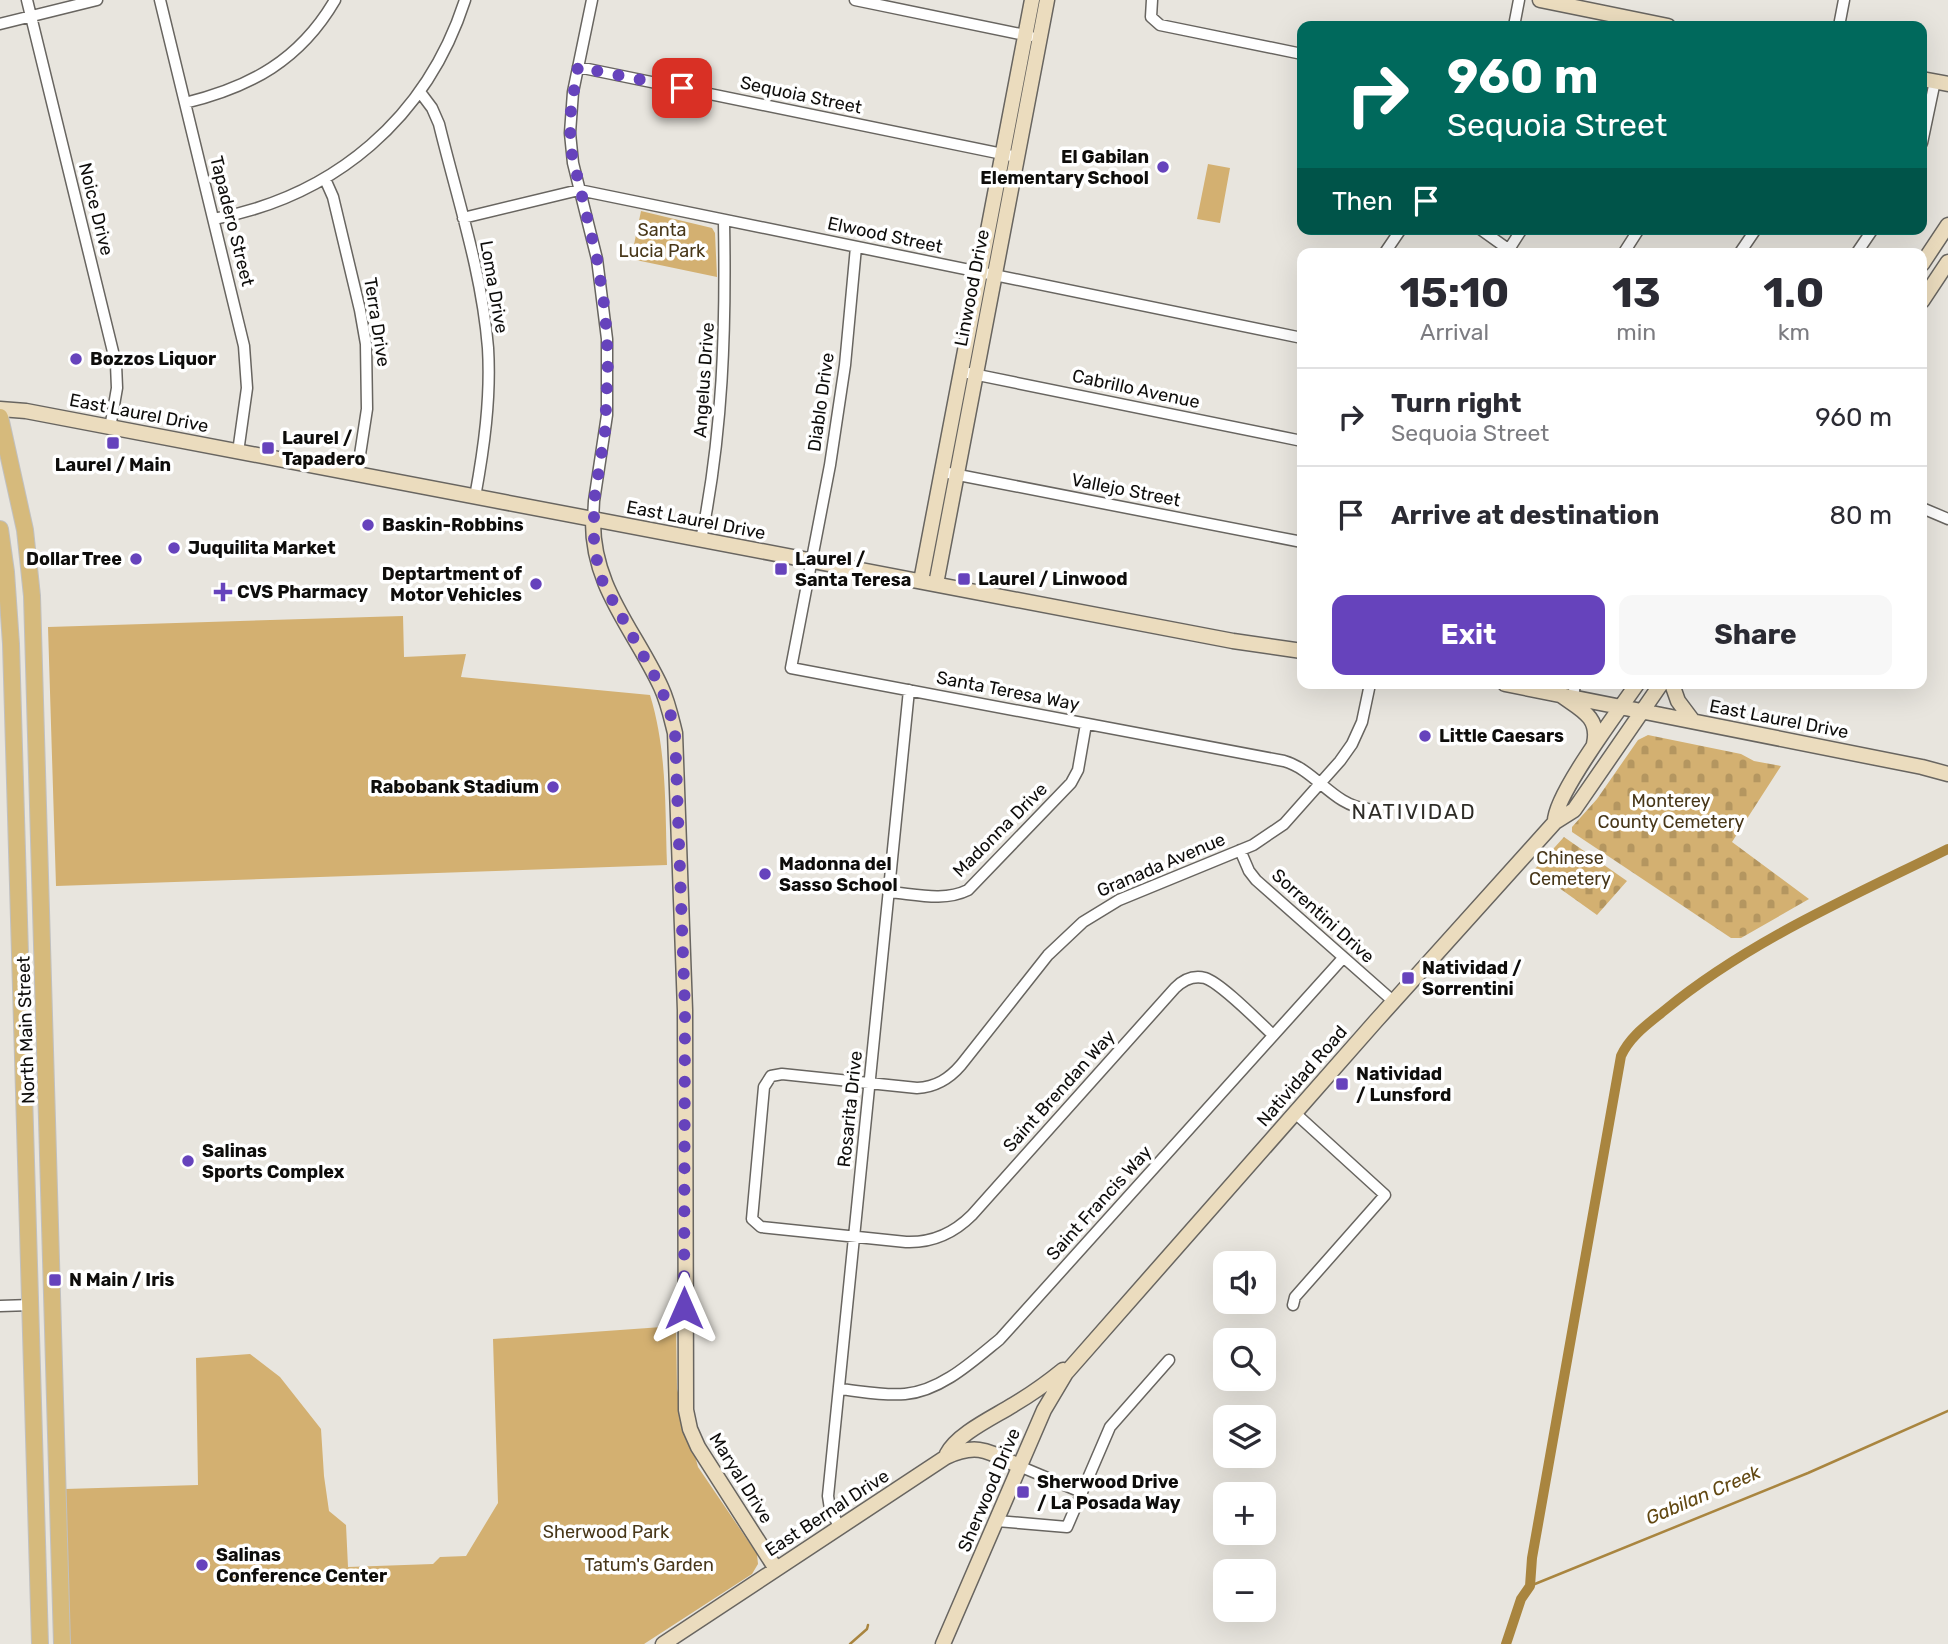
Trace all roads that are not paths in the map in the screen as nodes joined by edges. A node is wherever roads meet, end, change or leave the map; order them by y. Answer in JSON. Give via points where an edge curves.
{"nodes":[{"id":1,"x":27,"y":0,"type":"edge"},
{"id":2,"x":97,"y":0,"type":"edge"},
{"id":3,"x":160,"y":0,"type":"edge"},
{"id":4,"x":335,"y":0,"type":"edge"},
{"id":5,"x":465,"y":0,"type":"edge"},
{"id":6,"x":592,"y":0,"type":"edge"},
{"id":7,"x":855,"y":0,"type":"edge"},
{"id":8,"x":1032,"y":0,"type":"edge"},
{"id":9,"x":1047,"y":0,"type":"edge"},
{"id":10,"x":1152,"y":0,"type":"edge"},
{"id":11,"x":1520,"y":0,"type":"edge"},
{"id":12,"x":1540,"y":0,"type":"edge"},
{"id":13,"x":1844,"y":0,"type":"edge"},
{"id":14,"x":31,"y":16,"type":"junction"},
{"id":15,"x":1515,"y":21,"type":"edge"},
{"id":16,"x":1618,"y":21,"type":"edge"},
{"id":17,"x":1840,"y":21,"type":"edge"},
{"id":18,"x":0,"y":24,"type":"edge"},
{"id":19,"x":1032,"y":36,"type":"junction"},
{"id":20,"x":1297,"y":53,"type":"edge"},
{"id":21,"x":578,"y":67,"type":"junction"},
{"id":22,"x":1935,"y":81,"type":"edge"},
{"id":23,"x":420,"y":92,"type":"junction"},
{"id":24,"x":185,"y":103,"type":"junction"},
{"id":25,"x":1927,"y":119,"type":"edge"},
{"id":26,"x":1010,"y":155,"type":"junction"},
{"id":27,"x":325,"y":179,"type":"junction"},
{"id":28,"x":579,"y":190,"type":"junction"},
{"id":29,"x":463,"y":218,"type":"junction"},
{"id":30,"x":214,"y":219,"type":"junction"},
{"id":31,"x":724,"y":221,"type":"junction"},
{"id":32,"x":1948,"y":225,"type":"edge"},
{"id":33,"x":1488,"y":235,"type":"edge"},
{"id":34,"x":856,"y":247,"type":"junction"},
{"id":35,"x":1505,"y":248,"type":"edge"},
{"id":36,"x":1927,"y":256,"type":"edge"},
{"id":37,"x":1948,"y":262,"type":"edge"},
{"id":38,"x":988,"y":274,"type":"junction"},
{"id":39,"x":1927,"y":294,"type":"edge"},
{"id":40,"x":1297,"y":337,"type":"edge"},
{"id":41,"x":969,"y":373,"type":"junction"},
{"id":42,"x":0,"y":409,"type":"edge"},
{"id":43,"x":0,"y":418,"type":"edge"},
{"id":44,"x":110,"y":428,"type":"junction"},
{"id":45,"x":1297,"y":440,"type":"edge"},
{"id":46,"x":238,"y":452,"type":"junction"},
{"id":47,"x":949,"y":473,"type":"junction"},
{"id":48,"x":356,"y":474,"type":"junction"},
{"id":49,"x":475,"y":497,"type":"junction"},
{"id":50,"x":1927,"y":510,"type":"edge"},
{"id":51,"x":1948,"y":519,"type":"edge"},
{"id":52,"x":593,"y":520,"type":"junction"},
{"id":53,"x":0,"y":529,"type":"edge"},
{"id":54,"x":701,"y":540,"type":"junction"},
{"id":55,"x":1297,"y":541,"type":"edge"},
{"id":56,"x":812,"y":561,"type":"junction"},
{"id":57,"x":921,"y":581,"type":"junction"},
{"id":58,"x":936,"y":584,"type":"junction"},
{"id":59,"x":1297,"y":650,"type":"edge"},
{"id":60,"x":1369,"y":689,"type":"edge"},
{"id":61,"x":1550,"y":689,"type":"edge"},
{"id":62,"x":1634,"y":689,"type":"edge"},
{"id":63,"x":1657,"y":689,"type":"edge"},
{"id":64,"x":1674,"y":689,"type":"edge"},
{"id":65,"x":909,"y":690,"type":"junction"},
{"id":66,"x":1568,"y":691,"type":"edge"},
{"id":67,"x":1622,"y":706,"type":"junction"},
{"id":68,"x":1642,"y":711,"type":"junction"},
{"id":69,"x":1693,"y":721,"type":"junction"},
{"id":70,"x":1086,"y":724,"type":"junction"},
{"id":71,"x":1593,"y":748,"type":"junction"},
{"id":72,"x":1922,"y":767,"type":"junction"},
{"id":73,"x":1948,"y":768,"type":"edge"},
{"id":74,"x":1948,"y":774,"type":"edge"},
{"id":75,"x":1319,"y":784,"type":"junction"},
{"id":76,"x":1368,"y":809,"type":"dead end"},
{"id":77,"x":1555,"y":822,"type":"junction"},
{"id":78,"x":1240,"y":850,"type":"junction"},
{"id":79,"x":889,"y":892,"type":"junction"},
{"id":80,"x":1343,"y":958,"type":"junction"},
{"id":81,"x":1394,"y":1001,"type":"junction"},
{"id":82,"x":1273,"y":1035,"type":"junction"},
{"id":83,"x":870,"y":1084,"type":"junction"},
{"id":84,"x":1295,"y":1113,"type":"junction"},
{"id":85,"x":854,"y":1236,"type":"junction"},
{"id":86,"x":32,"y":1305,"type":"junction"},
{"id":87,"x":1293,"y":1305,"type":"dead end"},
{"id":88,"x":0,"y":1306,"type":"edge"},
{"id":89,"x":1080,"y":1356,"type":"junction"},
{"id":90,"x":1169,"y":1360,"type":"dead end"},
{"id":91,"x":839,"y":1389,"type":"junction"},
{"id":92,"x":946,"y":1457,"type":"junction"},
{"id":93,"x":1019,"y":1466,"type":"junction"},
{"id":94,"x":1081,"y":1492,"type":"junction"},
{"id":95,"x":997,"y":1521,"type":"junction"},
{"id":96,"x":841,"y":1528,"type":"junction"},
{"id":97,"x":776,"y":1569,"type":"junction"},
{"id":98,"x":40,"y":1644,"type":"edge"},
{"id":99,"x":62,"y":1644,"type":"edge"},
{"id":100,"x":663,"y":1644,"type":"edge"},
{"id":101,"x":943,"y":1644,"type":"edge"}],
"edges":[{"from":1,"to":14,"type":"street","name":"Noice Drive"},
{"from":2,"to":14,"type":"street"},
{"from":3,"to":24,"type":"street","name":"Tapadero Street"},
{"from":4,"to":24,"type":"street","via":[[311,34],[268,71],[234,89]]},
{"from":5,"to":23,"type":"street","via":[[450,39]]},
{"from":6,"to":21,"type":"street","name":"Maryal Drive"},
{"from":7,"to":19,"type":"street"},
{"from":8,"to":19,"type":"main road","name":"Linwood Drive"},
{"from":9,"to":19,"type":"main road","name":"Linwood Drive"},
{"from":10,"to":20,"type":"street","via":[[1151,17],[1160,25]]},
{"from":11,"to":15,"type":"street"},
{"from":12,"to":16,"type":"main road"},
{"from":13,"to":17,"type":"street"},
{"from":14,"to":18,"type":"street"},
{"from":14,"to":44,"type":"street","name":"Noice Drive","via":[[116,364]]},
{"from":19,"to":26,"type":"main road","name":"Linwood Drive"},
{"from":21,"to":26,"type":"street","name":"Sequoia Street"},
{"from":21,"to":28,"type":"street","name":"Maryal Drive","via":[[570,133]]},
{"from":22,"to":25,"type":"street"},
{"from":23,"to":27,"type":"street","via":[[375,142]]},
{"from":23,"to":29,"type":"street","name":"Loma Drive","via":[[438,119]]},
{"from":24,"to":30,"type":"street","name":"Tapadero Street"},
{"from":26,"to":38,"type":"main road","name":"Linwood Drive"},
{"from":27,"to":30,"type":"street","via":[[277,202]]},
{"from":27,"to":48,"type":"street","name":"Terra Drive","via":[[366,344],[367,409]]},
{"from":28,"to":29,"type":"street","name":"Elwood Street"},
{"from":28,"to":31,"type":"street","name":"Elwood Street"},
{"from":28,"to":52,"type":"street","name":"Maryal Drive","via":[[597,259],[608,352],[606,423]]},
{"from":29,"to":49,"type":"street","name":"Loma Drive","via":[[483,307],[488,356],[486,424]]},
{"from":30,"to":46,"type":"street","name":"Tapadero Street","via":[[245,359],[246,396]]},
{"from":31,"to":34,"type":"street","name":"Elwood Street"},
{"from":31,"to":54,"type":"street","name":"Angelus Drive","via":[[723,386]]},
{"from":32,"to":36,"type":"main road"},
{"from":33,"to":35,"type":"street"},
{"from":34,"to":38,"type":"street","name":"Elwood Street"},
{"from":34,"to":56,"type":"street","name":"Diablo Drive","via":[[845,365]]},
{"from":37,"to":39,"type":"main road"},
{"from":38,"to":40,"type":"street","name":"Elwood Street"},
{"from":38,"to":41,"type":"main road","name":"Linwood Drive"},
{"from":41,"to":45,"type":"street","name":"Cabrillo Avenue"},
{"from":41,"to":47,"type":"main road","name":"Linwood Drive"},
{"from":42,"to":44,"type":"main road","name":"East Laurel Drive"},
{"from":43,"to":99,"type":"main road","name":"North Main Street","via":[[24,520],[32,596]]},
{"from":44,"to":46,"type":"main road","name":"East Laurel Drive"},
{"from":46,"to":48,"type":"main road","name":"East Laurel Drive"},
{"from":47,"to":55,"type":"street","name":"Vallejo Street"},
{"from":47,"to":57,"type":"main road","name":"Linwood Drive"},
{"from":47,"to":58,"type":"main road","name":"Linwood Drive"},
{"from":48,"to":49,"type":"main road","name":"East Laurel Drive"},
{"from":49,"to":52,"type":"main road","name":"East Laurel Drive"},
{"from":50,"to":51,"type":"street"},
{"from":52,"to":54,"type":"main road","name":"East Laurel Drive"},
{"from":52,"to":97,"type":"main road","name":"Maryal Drive","via":[[594,549],[603,583],[659,684],[675,733],[685,1010],[686,1415],[698,1447]]},
{"from":53,"to":86,"type":"main road","name":"North Main Street","via":[[12,645]]},
{"from":54,"to":56,"type":"main road","name":"East Laurel Drive"},
{"from":56,"to":57,"type":"main road","name":"East Laurel Drive"},
{"from":56,"to":65,"type":"street","name":"Santa Teresa Way","via":[[791,668]]},
{"from":57,"to":58,"type":"main road","name":"East Laurel Drive"},
{"from":58,"to":59,"type":"main road","name":"East Laurel Drive"},
{"from":60,"to":75,"type":"street","name":"Granada Avenue","via":[[1356,738]]},
{"from":61,"to":66,"type":"main road","name":"East Laurel Drive"},
{"from":62,"to":67,"type":"main road","name":"Natividad Road"},
{"from":63,"to":68,"type":"main road","name":"Natividad Road"},
{"from":64,"to":69,"type":"main road"},
{"from":65,"to":70,"type":"street","name":"Santa Teresa Way"},
{"from":65,"to":79,"type":"street","name":"Rosarita Drive"},
{"from":66,"to":67,"type":"main road","name":"East Laurel Drive"},
{"from":66,"to":71,"type":"main road","via":[[1593,721]]},
{"from":67,"to":68,"type":"main road","name":"East Laurel Drive"},
{"from":67,"to":71,"type":"main road","name":"Natividad Road"},
{"from":68,"to":69,"type":"main road","name":"East Laurel Drive"},
{"from":68,"to":77,"type":"main road","name":"Natividad Road","via":[[1574,810]]},
{"from":69,"to":72,"type":"main road","name":"East Laurel Drive"},
{"from":70,"to":75,"type":"street","name":"Santa Teresa Way","via":[[1283,761]]},
{"from":70,"to":79,"type":"street","name":"Madonna Drive","via":[[1072,783],[968,890],[942,897]]},
{"from":71,"to":77,"type":"main road","name":"Natividad Road","via":[[1557,807]]},
{"from":72,"to":73,"type":"main road","name":"East Laurel Drive"},
{"from":72,"to":74,"type":"main road","name":"East Laurel Drive"},
{"from":75,"to":76,"type":"street","name":"Santa Teresa Way","via":[[1351,807]]},
{"from":75,"to":78,"type":"street","name":"Granada Avenue","via":[[1279,829]]},
{"from":77,"to":81,"type":"main road","name":"Natividad Road"},
{"from":78,"to":80,"type":"street","name":"Sorrentini Drive","via":[[1256,880]]},
{"from":78,"to":83,"type":"street","name":"Granada Avenue","via":[[1119,900],[1083,922],[1048,955],[944,1080],[917,1088]]},
{"from":79,"to":83,"type":"street","name":"Rosarita Drive"},
{"from":80,"to":81,"type":"street","name":"Sorrentini Drive"},
{"from":80,"to":82,"type":"street","name":"Saint Francis Way"},
{"from":81,"to":84,"type":"main road","name":"Natividad Road"},
{"from":82,"to":85,"type":"street","name":"Saint Brendan Way","via":[[1214,983],[1200,977],[1186,979],[964,1223],[944,1236],[921,1242]]},
{"from":82,"to":91,"type":"street","name":"Saint Francis Way","via":[[992,1346],[939,1384],[921,1391],[894,1395]]},
{"from":83,"to":85,"type":"street","name":"Rosarita Drive"},
{"from":83,"to":85,"type":"street","name":"Granada Avenue","via":[[778,1074],[764,1087],[752,1219],[761,1227]]},
{"from":84,"to":87,"type":"street","via":[[1385,1195],[1295,1297]]},
{"from":84,"to":89,"type":"main road","name":"Natividad Road"},
{"from":85,"to":91,"type":"street","name":"Rosarita Drive"},
{"from":86,"to":88,"type":"street"},
{"from":86,"to":98,"type":"main road","name":"North Main Street"},
{"from":89,"to":92,"type":"main road","via":[[954,1444]]},
{"from":89,"to":93,"type":"main road","name":"Sherwood Drive","via":[[1054,1392]]},
{"from":90,"to":94,"type":"street","via":[[1110,1427]]},
{"from":91,"to":96,"type":"street","name":"Rosarita Drive","via":[[827,1500]]},
{"from":92,"to":93,"type":"main road","name":"East Bernal Drive","via":[[980,1449]]},
{"from":92,"to":96,"type":"main road","name":"East Bernal Drive"},
{"from":93,"to":94,"type":"street"},
{"from":93,"to":95,"type":"main road","name":"Sherwood Drive"},
{"from":94,"to":95,"type":"street","via":[[1067,1527]]},
{"from":95,"to":101,"type":"main road","name":"Sherwood Drive"},
{"from":96,"to":97,"type":"main road","name":"East Bernal Drive"},
{"from":97,"to":100,"type":"main road","name":"East Bernal Drive"}]}
